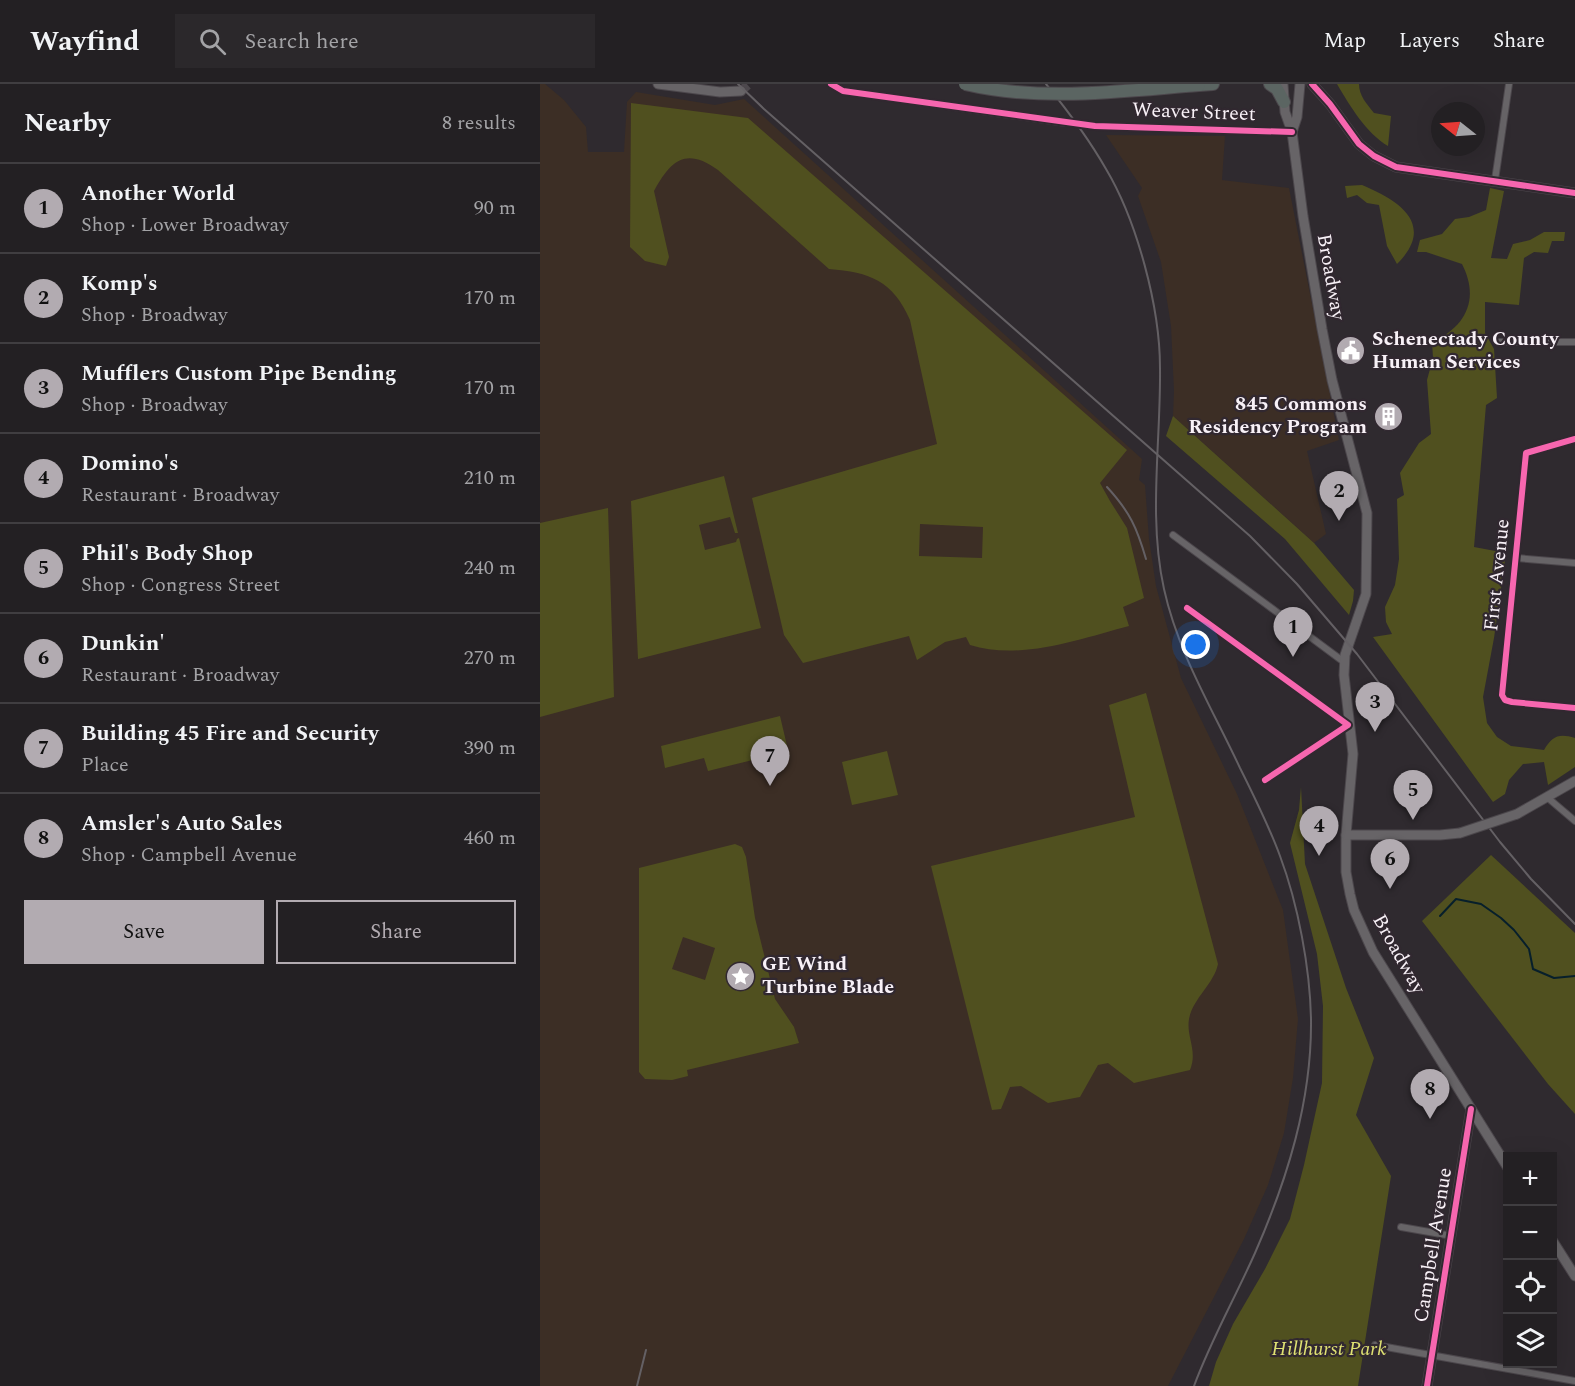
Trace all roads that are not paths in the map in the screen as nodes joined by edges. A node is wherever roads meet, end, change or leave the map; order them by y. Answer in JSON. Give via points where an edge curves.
{"nodes":[{"id":1,"x":658,"y":84,"type":"edge"},
{"id":2,"x":831,"y":84,"type":"edge"},
{"id":3,"x":965,"y":84,"type":"edge"},
{"id":4,"x":1213,"y":84,"type":"edge"},
{"id":5,"x":1270,"y":84,"type":"edge"},
{"id":6,"x":1283,"y":84,"type":"edge"},
{"id":7,"x":1300,"y":84,"type":"edge"},
{"id":8,"x":1312,"y":84,"type":"edge"},
{"id":9,"x":1509,"y":84,"type":"edge"},
{"id":10,"x":1199,"y":85,"type":"edge"},
{"id":11,"x":741,"y":91,"type":"tunnel mouth"},
{"id":12,"x":1284,"y":102,"type":"junction"},
{"id":13,"x":1066,"y":123,"type":"tunnel mouth"},
{"id":14,"x":1095,"y":126,"type":"tunnel mouth"},
{"id":15,"x":1292,"y":132,"type":"junction"},
{"id":16,"x":1495,"y":180,"type":"junction"},
{"id":17,"x":1575,"y":193,"type":"edge"},
{"id":18,"x":1498,"y":342,"type":"dead end"},
{"id":19,"x":1575,"y":342,"type":"edge"},
{"id":20,"x":1575,"y":439,"type":"edge"},
{"id":21,"x":1173,"y":535,"type":"dead end"},
{"id":22,"x":1516,"y":558,"type":"junction"},
{"id":23,"x":1575,"y":563,"type":"edge"},
{"id":24,"x":1187,"y":608,"type":"dead end"},
{"id":25,"x":1344,"y":662,"type":"junction"},
{"id":26,"x":1575,"y":708,"type":"edge"},
{"id":27,"x":1348,"y":725,"type":"junction"},
{"id":28,"x":1266,"y":780,"type":"dead end"},
{"id":29,"x":1575,"y":781,"type":"edge"},
{"id":30,"x":1548,"y":798,"type":"junction"},
{"id":31,"x":1575,"y":821,"type":"edge"},
{"id":32,"x":1346,"y":835,"type":"junction"},
{"id":33,"x":1471,"y":1109,"type":"junction"},
{"id":34,"x":1503,"y":1160,"type":"edge"},
{"id":35,"x":1401,"y":1227,"type":"dead end"},
{"id":36,"x":1452,"y":1236,"type":"junction"},
{"id":37,"x":1557,"y":1248,"type":"edge"},
{"id":38,"x":1575,"y":1276,"type":"edge"},
{"id":39,"x":1375,"y":1345,"type":"dead end"},
{"id":40,"x":1432,"y":1355,"type":"junction"},
{"id":41,"x":1575,"y":1381,"type":"edge"},
{"id":42,"x":1427,"y":1386,"type":"edge"}],
"edges":[{"from":1,"to":11,"type":"main road","via":[[720,93]]},
{"from":2,"to":13,"type":"street","via":[[843,91]]},
{"from":3,"to":10,"type":"highway","bridge":true,"via":[[1007,91],[1068,93]]},
{"from":4,"to":10,"type":"highway"},
{"from":5,"to":12,"type":"highway","via":[[1278,89]]},
{"from":6,"to":12,"type":"main road","name":"Broadway"},
{"from":7,"to":15,"type":"main road","name":"Broadway","via":[[1298,117]]},
{"from":8,"to":16,"type":"main road","via":[[1359,144],[1374,156],[1396,167]]},
{"from":9,"to":16,"type":"street"},
{"from":12,"to":15,"type":"main road","name":"Broadway"},
{"from":14,"to":15,"type":"street","name":"Weaver Street"},
{"from":15,"to":25,"type":"main road","name":"Broadway","via":[[1301,207],[1332,380],[1366,508],[1366,594]]},
{"from":16,"to":17,"type":"main road"},
{"from":18,"to":19,"type":"street"},
{"from":20,"to":22,"type":"street","name":"First Avenue","via":[[1526,453]]},
{"from":21,"to":25,"type":"street"},
{"from":22,"to":23,"type":"street"},
{"from":22,"to":26,"type":"street","name":"First Avenue","via":[[1502,695],[1505,700]]},
{"from":24,"to":27,"type":"street"},
{"from":25,"to":27,"type":"main road","name":"Broadway"},
{"from":27,"to":28,"type":"street"},
{"from":27,"to":32,"type":"main road","name":"Broadway","via":[[1353,754]]},
{"from":29,"to":30,"type":"main road"},
{"from":30,"to":31,"type":"street"},
{"from":30,"to":32,"type":"main road","bridge":true,"via":[[1517,814],[1460,833]]},
{"from":32,"to":33,"type":"main road","name":"Broadway","via":[[1350,894],[1369,943]]},
{"from":33,"to":34,"type":"main road","name":"Broadway"},
{"from":33,"to":36,"type":"main road","name":"Campbell Avenue"},
{"from":35,"to":36,"type":"street"},
{"from":36,"to":40,"type":"main road","name":"Campbell Avenue"},
{"from":37,"to":38,"type":"main road"},
{"from":39,"to":40,"type":"street"},
{"from":40,"to":41,"type":"street"},
{"from":40,"to":42,"type":"main road","name":"Campbell Avenue"}]}
